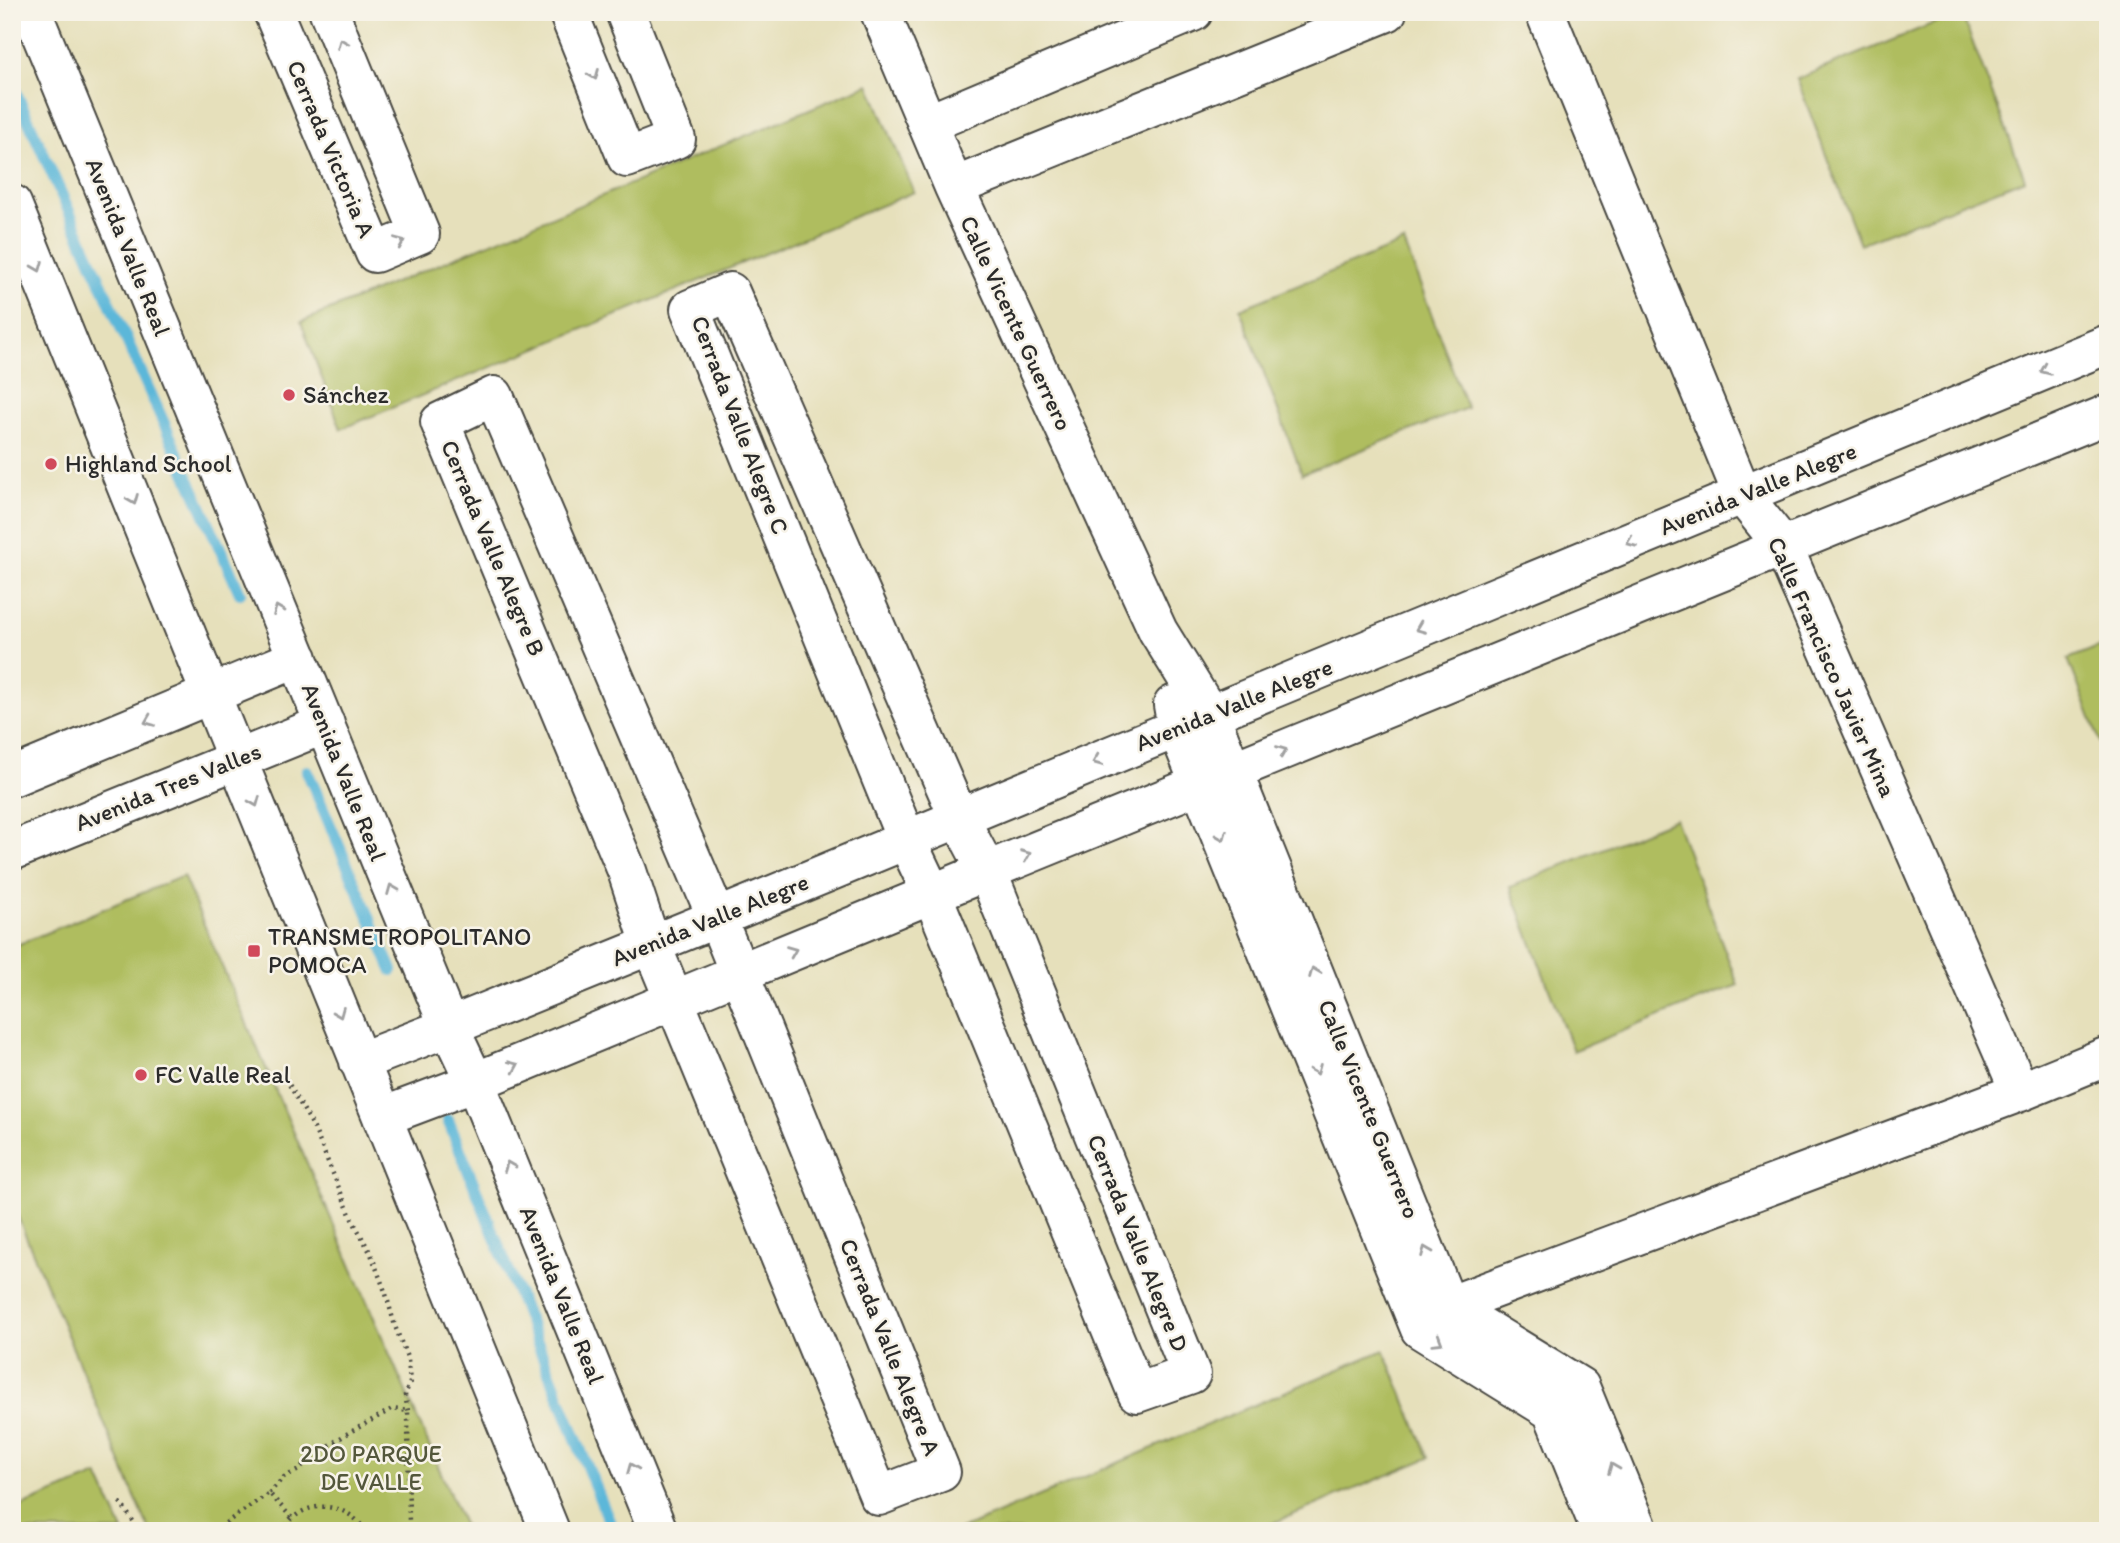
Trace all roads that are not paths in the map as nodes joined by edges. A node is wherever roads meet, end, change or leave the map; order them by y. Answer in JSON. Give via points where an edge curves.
{"nodes":[{"id":1,"x":32,"y":12,"type":"edge"},
{"id":2,"x":273,"y":12,"type":"edge"},
{"id":3,"x":329,"y":12,"type":"edge"},
{"id":4,"x":568,"y":12,"type":"edge"},
{"id":5,"x":625,"y":12,"type":"edge"},
{"id":6,"x":880,"y":12,"type":"edge"},
{"id":7,"x":1194,"y":12,"type":"edge"},
{"id":8,"x":1387,"y":12,"type":"edge"},
{"id":9,"x":1545,"y":12,"type":"edge"},
{"id":10,"x":927,"y":124,"type":"junction"},
{"id":11,"x":954,"y":187,"type":"junction"},
{"id":12,"x":12,"y":204,"type":"edge"},
{"id":13,"x":2108,"y":344,"type":"edge"},
{"id":14,"x":2108,"y":414,"type":"edge"},
{"id":15,"x":1743,"y":496,"type":"junction"},
{"id":16,"x":1783,"y":546,"type":"junction"},
{"id":17,"x":298,"y":658,"type":"junction"},
{"id":18,"x":212,"y":695,"type":"junction"},
{"id":19,"x":1193,"y":721,"type":"junction"},
{"id":20,"x":325,"y":724,"type":"junction"},
{"id":21,"x":238,"y":759,"type":"junction"},
{"id":22,"x":12,"y":777,"type":"edge"},
{"id":23,"x":1217,"y":777,"type":"junction"},
{"id":24,"x":960,"y":818,"type":"junction"},
{"id":25,"x":906,"y":839,"type":"junction"},
{"id":26,"x":12,"y":850,"type":"edge"},
{"id":27,"x":987,"y":871,"type":"junction"},
{"id":28,"x":932,"y":894,"type":"junction"},
{"id":29,"x":717,"y":918,"type":"junction"},
{"id":30,"x":652,"y":944,"type":"junction"},
{"id":31,"x":738,"y":973,"type":"junction"},
{"id":32,"x":675,"y":998,"type":"junction"},
{"id":33,"x":449,"y":1027,"type":"junction"},
{"id":34,"x":2108,"y":1056,"type":"edge"},
{"id":35,"x":359,"y":1062,"type":"junction"},
{"id":36,"x":475,"y":1083,"type":"junction"},
{"id":37,"x":2020,"y":1092,"type":"junction"},
{"id":38,"x":382,"y":1117,"type":"junction"},
{"id":39,"x":1448,"y":1306,"type":"junction"},
{"id":40,"x":550,"y":1531,"type":"edge"},
{"id":41,"x":657,"y":1531,"type":"edge"},
{"id":42,"x":1601,"y":1531,"type":"edge"},
{"id":43,"x":1639,"y":1531,"type":"edge"}],
"edges":[{"from":17,"to":1,"type":"street","name":"Avenida Valle Real","one_way":true},
{"from":2,"to":3,"type":"street","name":"Cerrada Victoria A","one_way":true,"via":[[375,253],[420,234]]},
{"from":4,"to":5,"type":"street","one_way":true,"via":[[627,158],[676,139]]},
{"from":6,"to":10,"type":"street","name":"Calle Vicente Guerrero"},
{"from":7,"to":10,"type":"street"},
{"from":8,"to":11,"type":"street"},
{"from":9,"to":15,"type":"street","name":"Calle Francisco Javier Mina"},
{"from":10,"to":11,"type":"street","name":"Calle Vicente Guerrero"},
{"from":11,"to":19,"type":"street","name":"Calle Vicente Guerrero","via":[[1158,631]]},
{"from":12,"to":18,"type":"street","one_way":true},
{"from":13,"to":15,"type":"street","name":"Avenida Valle Alegre","one_way":true},
{"from":14,"to":16,"type":"street"},
{"from":15,"to":16,"type":"street","name":"Calle Francisco Javier Mina"},
{"from":15,"to":19,"type":"street","name":"Avenida Valle Alegre","one_way":true},
{"from":23,"to":16,"type":"street","one_way":true},
{"from":16,"to":37,"type":"street","name":"Calle Francisco Javier Mina"},
{"from":17,"to":18,"type":"street"},
{"from":17,"to":20,"type":"street","name":"Avenida Valle Real"},
{"from":18,"to":21,"type":"street"},
{"from":18,"to":22,"type":"street","one_way":true},
{"from":19,"to":23,"type":"street","name":"Calle Vicente Guerrero"},
{"from":19,"to":24,"type":"street","name":"Avenida Valle Alegre","one_way":true},
{"from":20,"to":21,"type":"street","name":"Avenida Tres Valles"},
{"from":33,"to":20,"type":"street","name":"Avenida Valle Real","one_way":true},
{"from":21,"to":26,"type":"street","name":"Avenida Tres Valles"},
{"from":21,"to":35,"type":"street","one_way":true},
{"from":27,"to":23,"type":"street","one_way":true},
{"from":39,"to":23,"type":"street","name":"Calle Vicente Guerrero","one_way":true},
{"from":23,"to":42,"type":"street","name":"Calle Vicente Guerrero","one_way":true,"via":[[1420,1329],[1552,1411]]},
{"from":24,"to":25,"type":"street","name":"Avenida Valle Alegre"},
{"from":24,"to":25,"type":"street","name":"Cerrada Valle Alegre C","via":[[730,292],[690,309]]},
{"from":24,"to":27,"type":"street","name":"Cerrada Valle Alegre C"},
{"from":25,"to":28,"type":"street","name":"Cerrada Valle Alegre C"},
{"from":25,"to":29,"type":"street","name":"Avenida Valle Alegre"},
{"from":27,"to":28,"type":"street"},
{"from":27,"to":28,"type":"street","name":"Cerrada Valle Alegre D","via":[[1191,1374],[1137,1393]]},
{"from":31,"to":28,"type":"street","one_way":true},
{"from":29,"to":30,"type":"street","name":"Avenida Valle Alegre"},
{"from":29,"to":30,"type":"street","name":"Cerrada Valle Alegre B","via":[[494,396],[440,422],[627,871]]},
{"from":29,"to":31,"type":"street","name":"Cerrada Valle Alegre B"},
{"from":30,"to":32,"type":"street","name":"Cerrada Valle Alegre B"},
{"from":30,"to":33,"type":"street","name":"Avenida Valle Alegre"},
{"from":31,"to":32,"type":"street"},
{"from":31,"to":32,"type":"street","name":"Cerrada Valle Alegre A","via":[[942,1472],[879,1496]]},
{"from":36,"to":32,"type":"street","one_way":true},
{"from":33,"to":35,"type":"street","name":"Avenida Valle Alegre"},
{"from":33,"to":36,"type":"street","name":"Avenida Valle Real"},
{"from":34,"to":37,"type":"street"},
{"from":35,"to":38,"type":"street"},
{"from":36,"to":38,"type":"street"},
{"from":41,"to":36,"type":"street","name":"Avenida Valle Real","one_way":true},
{"from":37,"to":39,"type":"street"},
{"from":38,"to":40,"type":"street"},
{"from":43,"to":39,"type":"street","one_way":true,"via":[[1580,1387]]}]}
